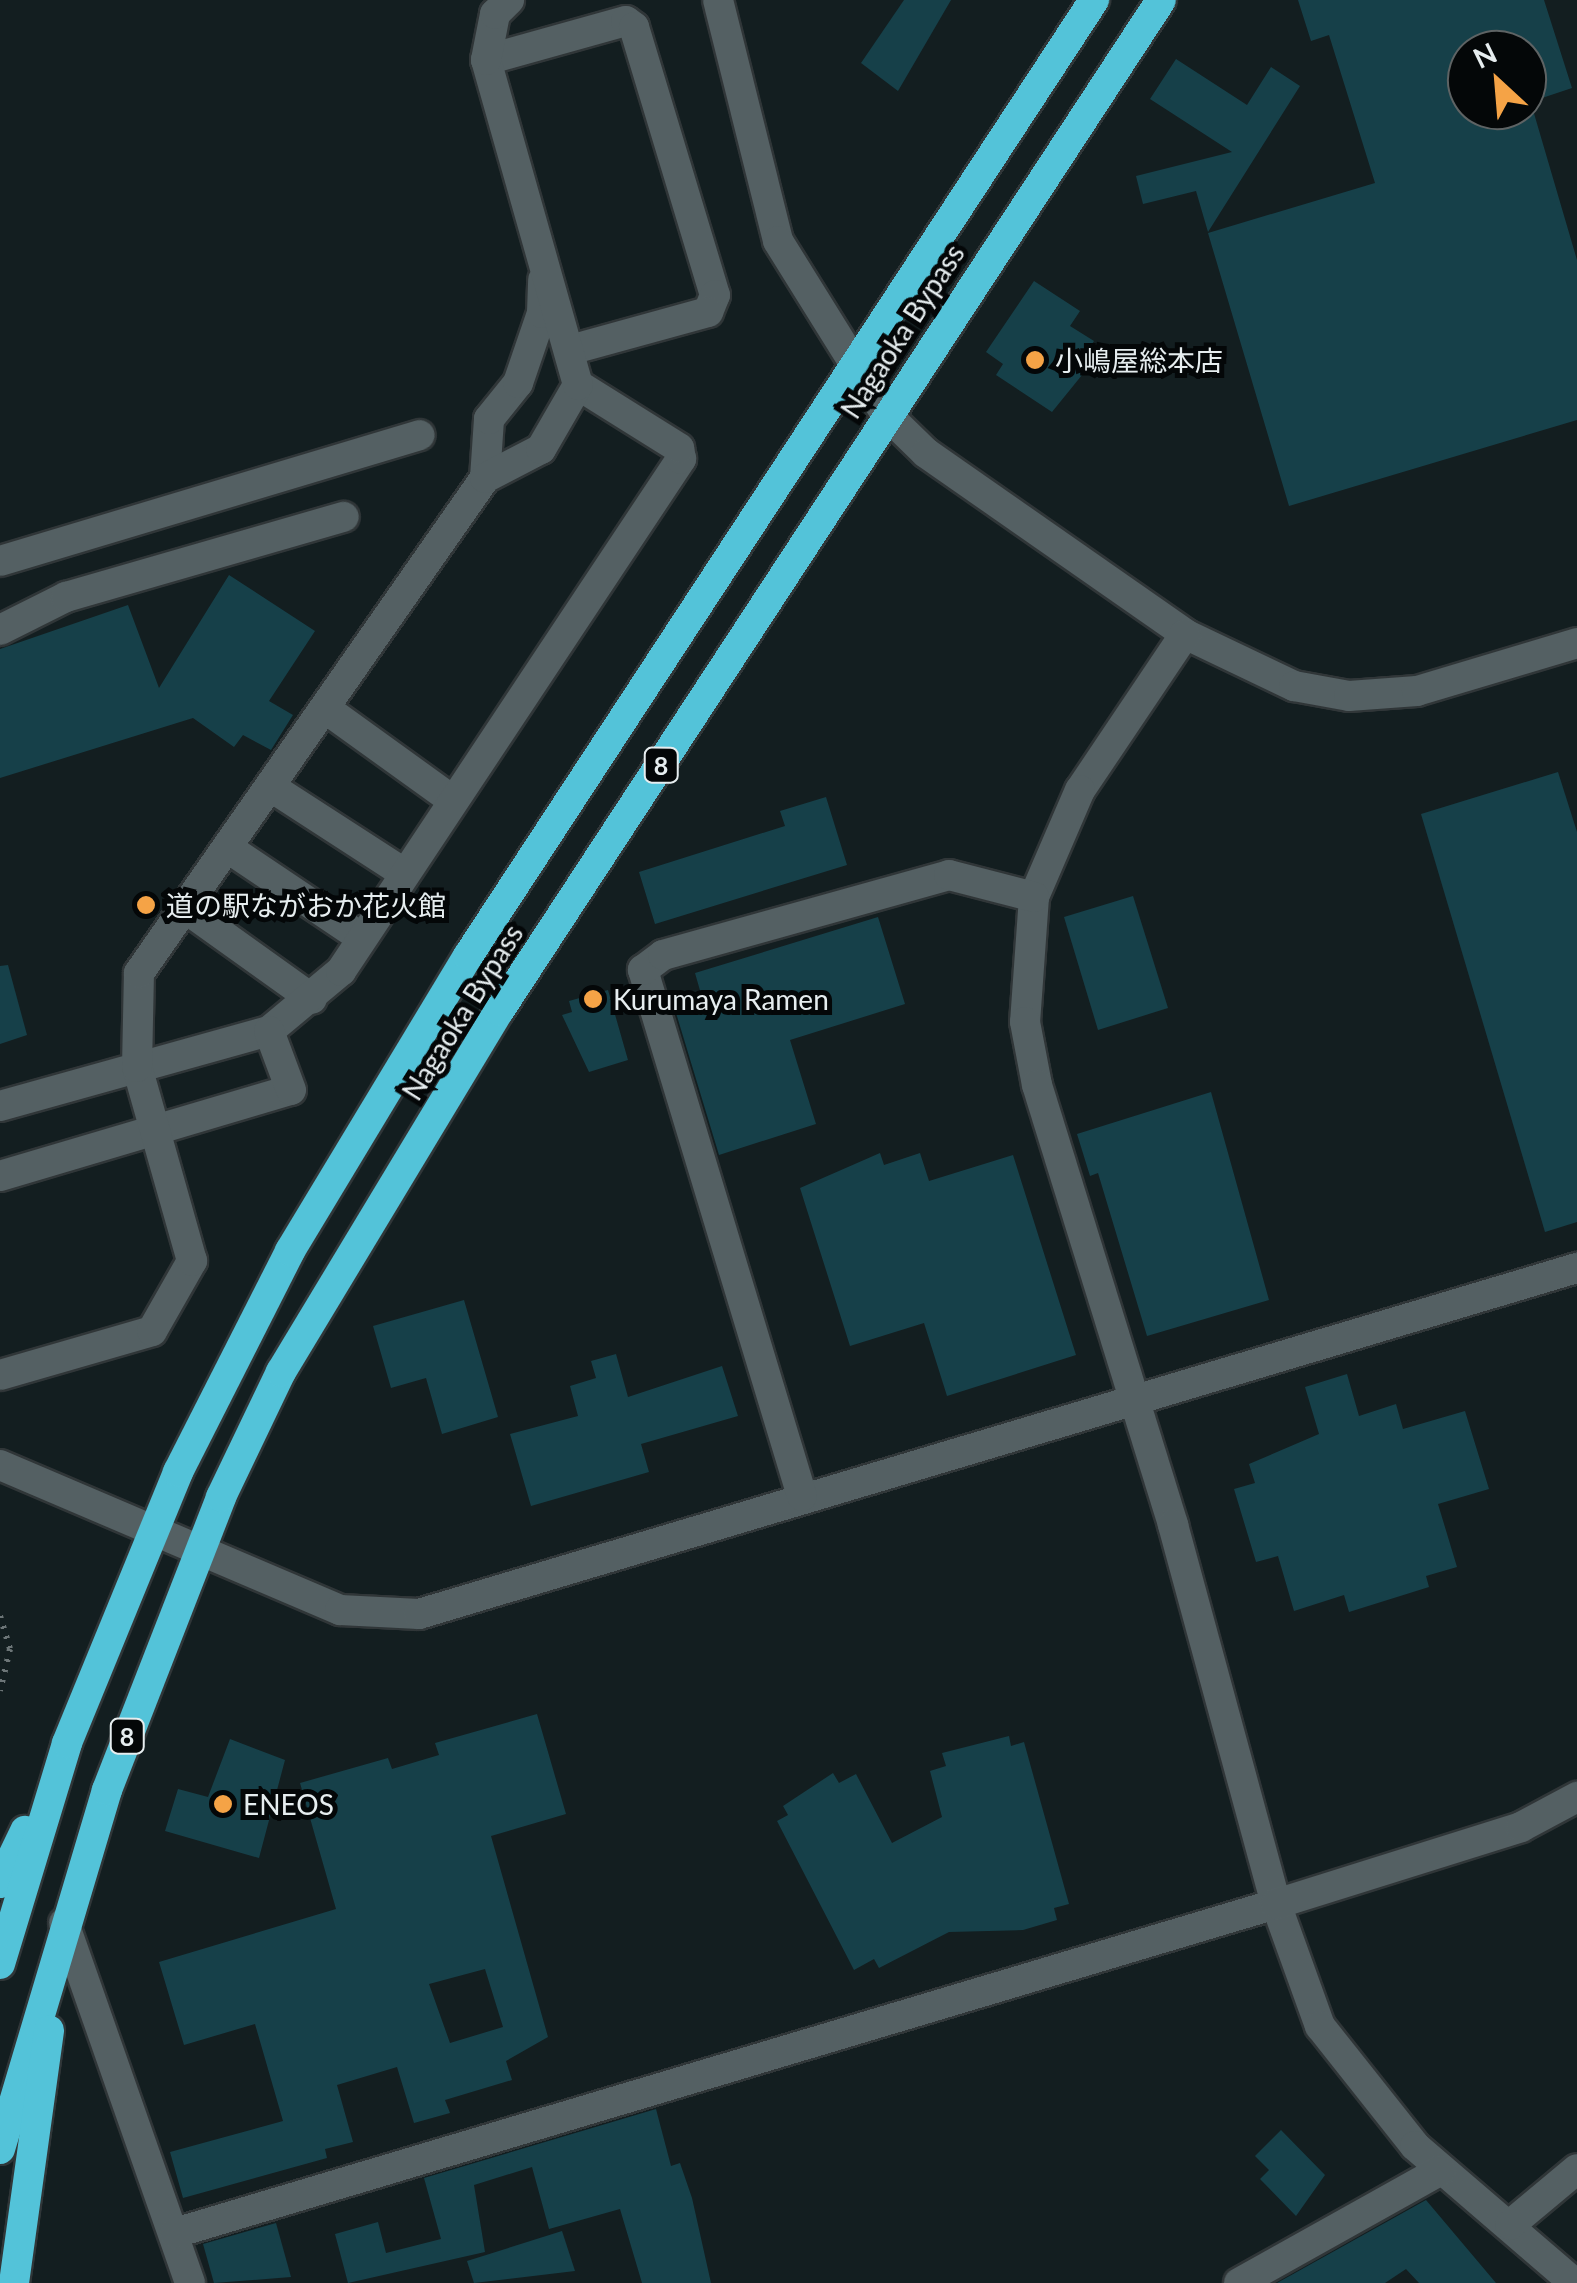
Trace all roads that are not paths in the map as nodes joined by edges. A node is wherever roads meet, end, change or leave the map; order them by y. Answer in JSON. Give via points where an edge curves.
{"nodes":[{"id":1,"x":509,"y":0,"type":"edge"},
{"id":2,"x":718,"y":0,"type":"edge"},
{"id":3,"x":1094,"y":0,"type":"edge"},
{"id":4,"x":1161,"y":0,"type":"edge"},
{"id":5,"x":486,"y":60,"type":"junction"},
{"id":6,"x":543,"y":265,"type":"junction"},
{"id":7,"x":574,"y":349,"type":"junction"},
{"id":8,"x":856,"y":370,"type":"junction"},
{"id":9,"x":578,"y":385,"type":"junction"},
{"id":10,"x":885,"y":413,"type":"junction"},
{"id":11,"x":419,"y":435,"type":"dead end"},
{"id":12,"x":485,"y":478,"type":"junction"},
{"id":13,"x":344,"y":517,"type":"dead end"},
{"id":14,"x":0,"y":561,"type":"edge"},
{"id":15,"x":0,"y":630,"type":"edge"},
{"id":16,"x":1185,"y":634,"type":"junction"},
{"id":17,"x":1577,"y":644,"type":"edge"},
{"id":18,"x":326,"y":708,"type":"junction"},
{"id":19,"x":270,"y":788,"type":"junction"},
{"id":20,"x":452,"y":800,"type":"junction"},
{"id":21,"x":228,"y":848,"type":"junction"},
{"id":22,"x":404,"y":873,"type":"junction"},
{"id":23,"x":1034,"y":897,"type":"junction"},
{"id":24,"x":185,"y":908,"type":"junction"},
{"id":25,"x":362,"y":938,"type":"junction"},
{"id":26,"x":312,"y":998,"type":"junction"},
{"id":27,"x":269,"y":1031,"type":"junction"},
{"id":28,"x":137,"y":1067,"type":"junction"},
{"id":29,"x":0,"y":1106,"type":"edge"},
{"id":30,"x":154,"y":1130,"type":"junction"},
{"id":31,"x":0,"y":1176,"type":"edge"},
{"id":32,"x":1577,"y":1268,"type":"edge"},
{"id":33,"x":0,"y":1376,"type":"edge"},
{"id":34,"x":1131,"y":1396,"type":"junction"},
{"id":35,"x":0,"y":1465,"type":"edge"},
{"id":36,"x":802,"y":1496,"type":"junction"},
{"id":37,"x":155,"y":1531,"type":"junction"},
{"id":38,"x":198,"y":1551,"type":"junction"},
{"id":39,"x":67,"y":1742,"type":"junction"},
{"id":40,"x":1577,"y":1796,"type":"edge"},
{"id":41,"x":0,"y":1882,"type":"edge"},
{"id":42,"x":1276,"y":1904,"type":"junction"},
{"id":43,"x":64,"y":1924,"type":"junction"},
{"id":44,"x":0,"y":1964,"type":"edge"},
{"id":45,"x":0,"y":2148,"type":"edge"},
{"id":46,"x":1577,"y":2169,"type":"edge"},
{"id":47,"x":1441,"y":2170,"type":"junction"},
{"id":48,"x":1510,"y":2225,"type":"junction"},
{"id":49,"x":175,"y":2233,"type":"junction"},
{"id":50,"x":14,"y":2283,"type":"edge"},
{"id":51,"x":190,"y":2283,"type":"edge"},
{"id":52,"x":1238,"y":2283,"type":"edge"},
{"id":53,"x":1574,"y":2283,"type":"edge"}],
"edges":[{"from":1,"to":5,"type":"street","via":[[495,14]]},
{"from":2,"to":8,"type":"street","via":[[778,241]]},
{"from":3,"to":8,"type":"highway","name":"Nagaoka Bypass","number":"8"},
{"from":4,"to":10,"type":"highway","name":"Nagaoka Bypass","number":"8"},
{"from":5,"to":6,"type":"street"},
{"from":5,"to":7,"type":"street","via":[[626,21],[640,46],[716,295],[708,312]]},
{"from":6,"to":7,"type":"street"},
{"from":6,"to":12,"type":"street","via":[[530,348],[489,419]]},
{"from":7,"to":9,"type":"street"},
{"from":8,"to":10,"type":"street"},
{"from":8,"to":37,"type":"highway","name":"Nagaoka Bypass","number":"8","via":[[369,1116],[226,1370]]},
{"from":9,"to":12,"type":"street","via":[[542,449]]},
{"from":9,"to":20,"type":"street","via":[[679,448],[681,459]]},
{"from":10,"to":16,"type":"street","via":[[926,453]]},
{"from":10,"to":38,"type":"highway","name":"Nagaoka Bypass","number":"8","via":[[344,1265],[281,1372]]},
{"from":11,"to":14,"type":"street"},
{"from":12,"to":18,"type":"street"},
{"from":13,"to":15,"type":"street","via":[[66,597]]},
{"from":16,"to":17,"type":"street","via":[[1255,672],[1348,696],[1417,690]]},
{"from":16,"to":23,"type":"street","via":[[1080,790]]},
{"from":18,"to":19,"type":"street"},
{"from":18,"to":20,"type":"street"},
{"from":19,"to":21,"type":"street"},
{"from":19,"to":22,"type":"street"},
{"from":20,"to":22,"type":"street"},
{"from":21,"to":24,"type":"street"},
{"from":21,"to":25,"type":"street"},
{"from":22,"to":25,"type":"street"},
{"from":23,"to":34,"type":"street","via":[[1026,1022],[1037,1085]]},
{"from":23,"to":36,"type":"street","via":[[949,875],[663,956],[643,970]]},
{"from":24,"to":26,"type":"street"},
{"from":24,"to":28,"type":"street","via":[[139,974]]},
{"from":25,"to":26,"type":"street"},
{"from":26,"to":27,"type":"street"},
{"from":27,"to":28,"type":"street"},
{"from":27,"to":30,"type":"street","via":[[291,1090]]},
{"from":28,"to":29,"type":"street"},
{"from":28,"to":30,"type":"street"},
{"from":30,"to":31,"type":"street"},
{"from":30,"to":33,"type":"street","via":[[192,1260],[152,1332]]},
{"from":32,"to":34,"type":"street"},
{"from":34,"to":36,"type":"street"},
{"from":34,"to":42,"type":"street"},
{"from":35,"to":37,"type":"street"},
{"from":36,"to":38,"type":"street","via":[[454,1606],[379,1618]]},
{"from":37,"to":38,"type":"street"},
{"from":37,"to":39,"type":"highway","name":"Nagaoka Bypass","number":"8"},
{"from":38,"to":43,"type":"highway","name":"Nagaoka Bypass","number":"8"},
{"from":39,"to":41,"type":"highway"},
{"from":39,"to":44,"type":"highway","name":"Nagaoka Bypass","number":"8"},
{"from":40,"to":42,"type":"street","via":[[1521,1827]]},
{"from":42,"to":47,"type":"street","via":[[1320,2026],[1383,2112]]},
{"from":42,"to":49,"type":"street"},
{"from":43,"to":45,"type":"highway","name":"Nagaoka Bypass","number":"8"},
{"from":43,"to":49,"type":"street"},
{"from":43,"to":50,"type":"highway"},
{"from":46,"to":48,"type":"street"},
{"from":47,"to":48,"type":"street"},
{"from":47,"to":52,"type":"street"},
{"from":48,"to":53,"type":"street"},
{"from":49,"to":51,"type":"street"}]}
